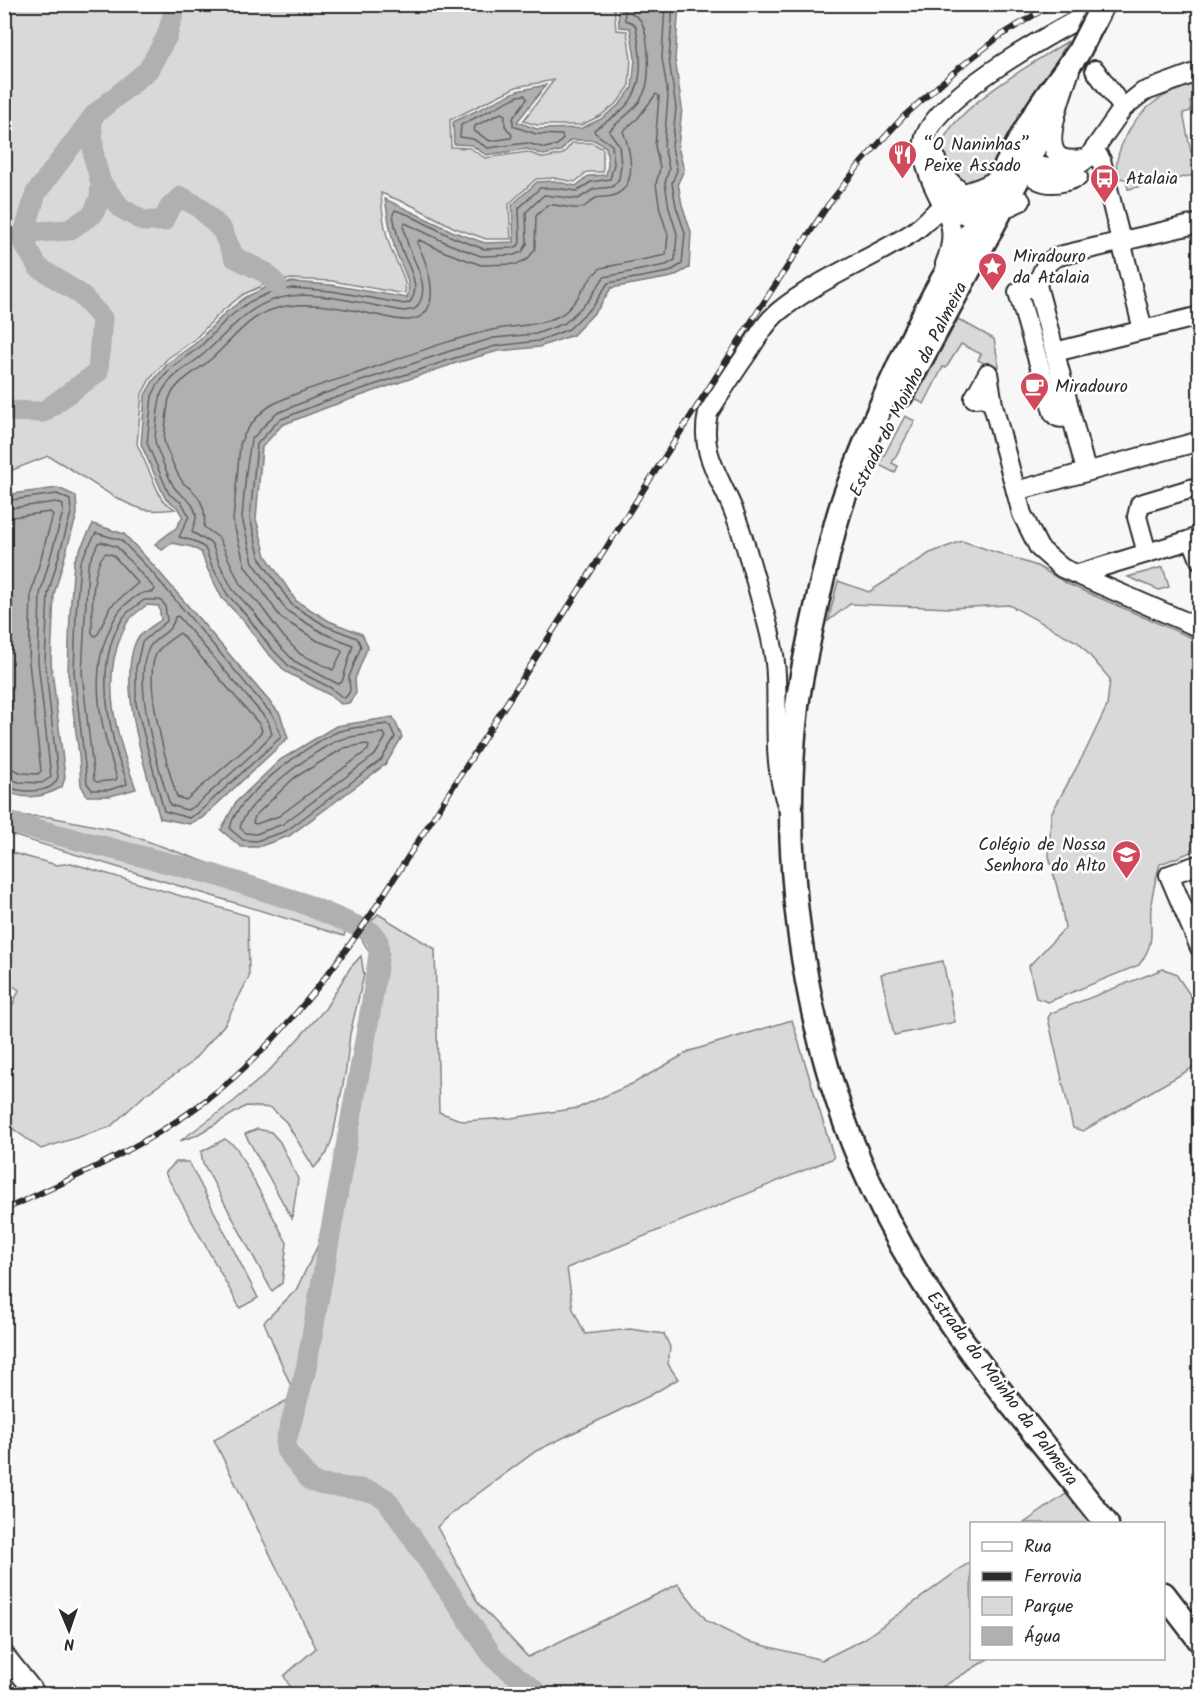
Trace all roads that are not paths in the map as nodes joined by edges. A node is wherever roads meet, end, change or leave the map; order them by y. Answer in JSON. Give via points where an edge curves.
{"nodes":[{"id":1,"x":1105,"y":4,"type":"edge"},
{"id":2,"x":1015,"y":56,"type":"junction"},
{"id":3,"x":1074,"y":60,"type":"junction"},
{"id":4,"x":1095,"y":70,"type":"dead end"},
{"id":5,"x":1200,"y":71,"type":"edge"},
{"id":6,"x":1176,"y":78,"type":"junction"},
{"id":7,"x":1055,"y":86,"type":"junction"},
{"id":8,"x":1123,"y":108,"type":"junction"},
{"id":9,"x":1095,"y":156,"type":"junction"},
{"id":10,"x":1026,"y":165,"type":"junction"},
{"id":11,"x":1001,"y":175,"type":"junction"},
{"id":12,"x":1072,"y":180,"type":"junction"},
{"id":13,"x":1012,"y":205,"type":"junction"},
{"id":14,"x":957,"y":208,"type":"junction"},
{"id":15,"x":1200,"y":223,"type":"edge"},
{"id":16,"x":1121,"y":241,"type":"junction"},
{"id":17,"x":1037,"y":285,"type":"junction"},
{"id":18,"x":1200,"y":316,"type":"edge"},
{"id":19,"x":1143,"y":330,"type":"junction"},
{"id":20,"x":914,"y":336,"type":"junction"},
{"id":21,"x":1055,"y":352,"type":"junction"},
{"id":22,"x":915,"y":370,"type":"junction"},
{"id":23,"x":993,"y":405,"type":"junction"},
{"id":24,"x":1071,"y":416,"type":"junction"},
{"id":25,"x":1200,"y":441,"type":"edge"},
{"id":26,"x":1086,"y":471,"type":"junction"},
{"id":27,"x":1200,"y":486,"type":"edge"},
{"id":28,"x":1016,"y":490,"type":"junction"},
{"id":29,"x":1196,"y":538,"type":"edge"},
{"id":30,"x":829,"y":551,"type":"junction"},
{"id":31,"x":1147,"y":553,"type":"junction"},
{"id":32,"x":1200,"y":560,"type":"edge"},
{"id":33,"x":1078,"y":574,"type":"junction"},
{"id":34,"x":1200,"y":628,"type":"edge"},
{"id":35,"x":792,"y":818,"type":"junction"},
{"id":36,"x":1200,"y":864,"type":"edge"},
{"id":37,"x":1200,"y":948,"type":"edge"},
{"id":38,"x":1105,"y":1522,"type":"edge"},
{"id":39,"x":1165,"y":1595,"type":"edge"},
{"id":40,"x":1200,"y":1641,"type":"edge"},
{"id":41,"x":4,"y":1654,"type":"edge"},
{"id":42,"x":36,"y":1695,"type":"edge"}],
"edges":[{"from":1,"to":2,"type":"street"},
{"from":1,"to":3,"type":"main road","bridge":true},
{"from":2,"to":14,"type":"street","via":[[953,114],[936,138],[936,162]]},
{"from":2,"to":14,"type":"street","via":[[945,109],[925,138],[930,180]]},
{"from":3,"to":7,"type":"main road","name":"Estrada do Moinho da Palmeira"},
{"from":3,"to":9,"type":"street","via":[[1056,116],[1052,144],[1064,159]]},
{"from":3,"to":10,"type":"main road","name":"Estrada do Moinho da Palmeira"},
{"from":4,"to":8,"type":"street"},
{"from":5,"to":6,"type":"street"},
{"from":6,"to":8,"type":"street","via":[[1143,92]]},
{"from":6,"to":9,"type":"street","via":[[1148,94]]},
{"from":7,"to":10,"type":"street","via":[[1026,141]]},
{"from":7,"to":11,"type":"main road","name":"Estrada do Moinho da Palmeira"},
{"from":8,"to":9,"type":"street"},
{"from":9,"to":10,"type":"street","via":[[1070,169]]},
{"from":9,"to":12,"type":"street","via":[[1088,172]]},
{"from":9,"to":16,"type":"street"},
{"from":10,"to":11,"type":"street"},
{"from":10,"to":12,"type":"street","via":[[1031,177],[1041,182]]},
{"from":10,"to":13,"type":"main road","name":"Estrada do Moinho da Palmeira"},
{"from":11,"to":14,"type":"main road","name":"Estrada do Moinho da Palmeira"},
{"from":12,"to":13,"type":"street","via":[[1041,189]]},
{"from":13,"to":14,"type":"street","via":[[987,215]]},
{"from":13,"to":22,"type":"main road","name":"Estrada do Moinho da Palmeira","via":[[987,238]]},
{"from":14,"to":20,"type":"main road","name":"Estrada do Moinho da Palmeira","via":[[937,288]]},
{"from":14,"to":20,"type":"street","via":[[951,248]]},
{"from":14,"to":22,"type":"street","via":[[983,228]]},
{"from":14,"to":35,"type":"street","via":[[930,220],[779,312],[766,325],[708,413],[704,430],[710,459],[744,539],[771,638],[777,675],[777,758],[781,789]]},
{"from":15,"to":16,"type":"street"},
{"from":16,"to":17,"type":"street","via":[[1051,260]]},
{"from":16,"to":19,"type":"street"},
{"from":17,"to":21,"type":"street"},
{"from":17,"to":24,"type":"street","via":[[1018,292],[1053,412],[1060,418]]},
{"from":18,"to":19,"type":"street"},
{"from":19,"to":21,"type":"street"},
{"from":20,"to":30,"type":"main road","name":"Estrada do Moinho da Palmeira","via":[[848,487]]},
{"from":21,"to":24,"type":"street"},
{"from":22,"to":30,"type":"main road","name":"Estrada do Moinho da Palmeira","via":[[868,457]]},
{"from":23,"to":23,"type":"street","via":[[988,373],[974,398],[985,398]]},
{"from":23,"to":28,"type":"street"},
{"from":24,"to":26,"type":"street"},
{"from":25,"to":26,"type":"street"},
{"from":26,"to":28,"type":"street"},
{"from":27,"to":31,"type":"street","via":[[1140,504],[1137,517]]},
{"from":28,"to":33,"type":"street","via":[[1022,514],[1039,548],[1062,568]]},
{"from":29,"to":31,"type":"street"},
{"from":29,"to":32,"type":"street"},
{"from":30,"to":35,"type":"main road","name":"Estrada do Moinho da Palmeira","via":[[797,704]]},
{"from":31,"to":33,"type":"street"},
{"from":33,"to":34,"type":"street"},
{"from":35,"to":38,"type":"main road","name":"Estrada do Moinho da Palmeira","via":[[795,894],[811,1009],[860,1161],[922,1282],[995,1384]]},
{"from":36,"to":37,"type":"street","via":[[1169,875]]},
{"from":39,"to":40,"type":"main road"},
{"from":41,"to":42,"type":"street"}]}
